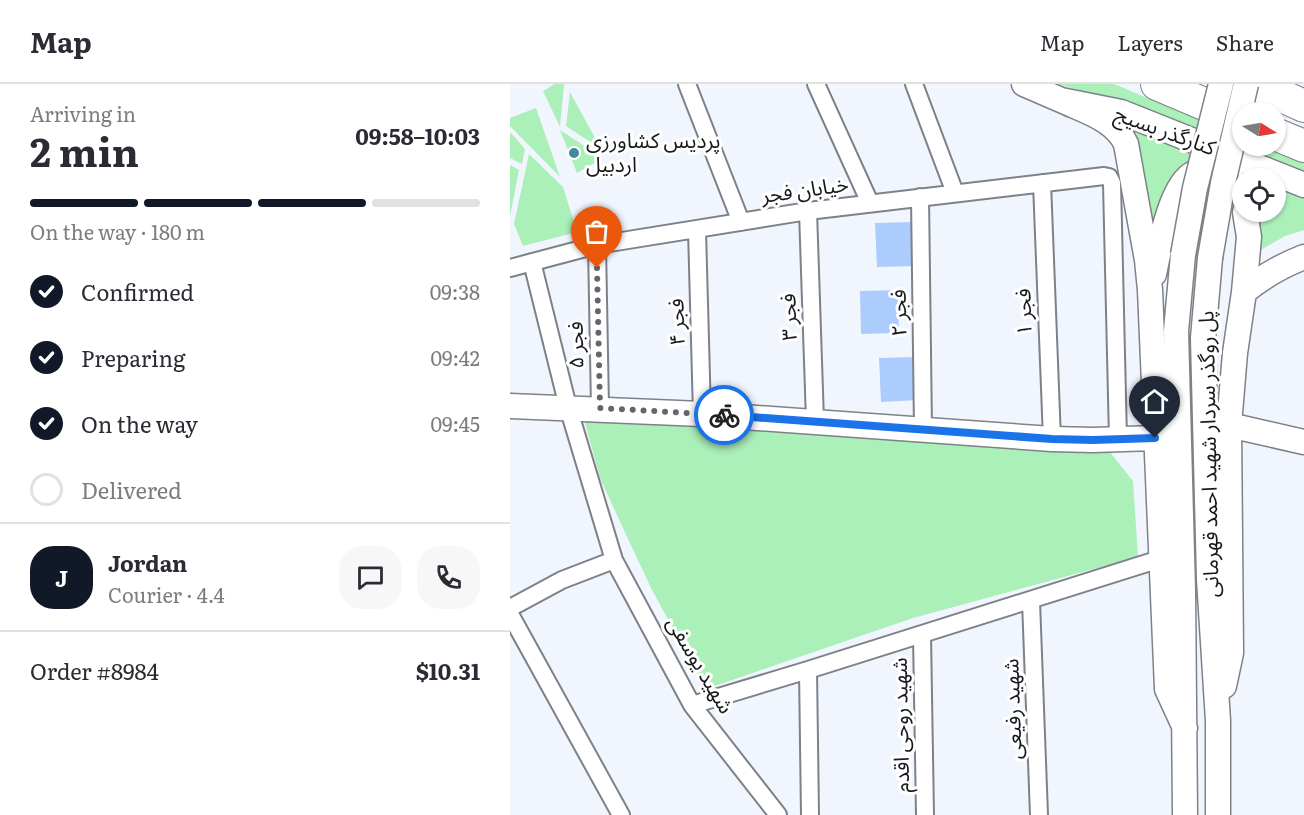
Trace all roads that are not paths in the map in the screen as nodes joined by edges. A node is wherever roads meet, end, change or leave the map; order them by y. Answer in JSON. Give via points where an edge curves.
{"nodes":[{"id":1,"x":687,"y":84,"type":"edge"},
{"id":2,"x":816,"y":84,"type":"edge"},
{"id":3,"x":914,"y":84,"type":"edge"},
{"id":4,"x":1024,"y":84,"type":"edge"},
{"id":5,"x":1157,"y":84,"type":"edge"},
{"id":6,"x":1221,"y":84,"type":"edge"},
{"id":7,"x":1246,"y":84,"type":"edge"},
{"id":8,"x":1255,"y":84,"type":"edge"},
{"id":9,"x":1061,"y":100,"type":"junction"},
{"id":10,"x":1304,"y":106,"type":"edge"},
{"id":11,"x":1232,"y":116,"type":"edge"},
{"id":12,"x":1286,"y":139,"type":"edge"},
{"id":13,"x":1304,"y":146,"type":"edge"},
{"id":14,"x":1232,"y":180,"type":"edge"},
{"id":15,"x":1042,"y":183,"type":"junction"},
{"id":16,"x":1304,"y":185,"type":"edge"},
{"id":17,"x":955,"y":194,"type":"junction"},
{"id":18,"x":921,"y":197,"type":"junction"},
{"id":19,"x":870,"y":203,"type":"junction"},
{"id":20,"x":808,"y":211,"type":"junction"},
{"id":21,"x":741,"y":222,"type":"junction"},
{"id":22,"x":1247,"y":222,"type":"edge"},
{"id":23,"x":697,"y":230,"type":"junction"},
{"id":24,"x":597,"y":244,"type":"junction"},
{"id":25,"x":1304,"y":257,"type":"edge"},
{"id":26,"x":532,"y":262,"type":"junction"},
{"id":27,"x":510,"y":268,"type":"edge"},
{"id":28,"x":1150,"y":290,"type":"junction"},
{"id":29,"x":1244,"y":292,"type":"junction"},
{"id":30,"x":510,"y":406,"type":"edge"},
{"id":31,"x":568,"y":407,"type":"junction"},
{"id":32,"x":600,"y":408,"type":"junction"},
{"id":33,"x":702,"y":414,"type":"junction"},
{"id":34,"x":815,"y":421,"type":"junction"},
{"id":35,"x":1229,"y":425,"type":"junction"},
{"id":36,"x":923,"y":428,"type":"junction"},
{"id":37,"x":1155,"y":438,"type":"junction"},
{"id":38,"x":1052,"y":439,"type":"junction"},
{"id":39,"x":1118,"y":439,"type":"junction"},
{"id":40,"x":1304,"y":442,"type":"edge"},
{"id":41,"x":1163,"y":558,"type":"junction"},
{"id":42,"x":614,"y":560,"type":"junction"},
{"id":43,"x":1031,"y":601,"type":"junction"},
{"id":44,"x":510,"y":608,"type":"edge"},
{"id":45,"x":510,"y":614,"type":"edge"},
{"id":46,"x":922,"y":635,"type":"junction"},
{"id":47,"x":808,"y":670,"type":"junction"},
{"id":48,"x":692,"y":705,"type":"junction"},
{"id":49,"x":1218,"y":720,"type":"junction"},
{"id":50,"x":1185,"y":728,"type":"junction"},
{"id":51,"x":621,"y":815,"type":"edge"},
{"id":52,"x":778,"y":815,"type":"edge"},
{"id":53,"x":810,"y":815,"type":"edge"},
{"id":54,"x":925,"y":815,"type":"edge"},
{"id":55,"x":1039,"y":815,"type":"edge"},
{"id":56,"x":1185,"y":815,"type":"edge"},
{"id":57,"x":1218,"y":815,"type":"edge"}],
"edges":[{"from":1,"to":21,"type":"street"},
{"from":2,"to":19,"type":"street"},
{"from":3,"to":17,"type":"street"},
{"from":4,"to":9,"type":"main road","name":"کنارگذر بسیج"},
{"from":5,"to":11,"type":"highway"},
{"from":6,"to":50,"type":"main road","name":"پل روگذر سردار شهید احمد قهرمانی","bridge":true,"via":[[1195,188],[1183,255],[1176,331]]},
{"from":7,"to":49,"type":"main road","name":"پل روگذر سردار شهید احمد قهرمانی","bridge":true,"via":[[1210,258],[1203,338],[1209,579]]},
{"from":8,"to":10,"type":"highway"},
{"from":9,"to":16,"type":"main road","name":"کنارگذر بسیج","via":[[1120,112]]},
{"from":9,"to":28,"type":"main road","via":[[1108,122],[1125,142]]},
{"from":12,"to":13,"type":"highway"},
{"from":14,"to":28,"type":"main road","via":[[1217,170],[1194,173],[1181,186],[1166,219]]},
{"from":15,"to":17,"type":"street","name":"خیابان فجر"},
{"from":15,"to":38,"type":"street","name":"فجر ۱"},
{"from":15,"to":39,"type":"street","name":"خیابان فجر","via":[[1104,176],[1112,183]]},
{"from":17,"to":18,"type":"street","name":"خیابان فجر"},
{"from":18,"to":19,"type":"street","name":"خیابان فجر"},
{"from":18,"to":36,"type":"street","name":"فجر ۲"},
{"from":19,"to":20,"type":"street","name":"خیابان فجر"},
{"from":20,"to":21,"type":"street","name":"خیابان فجر"},
{"from":20,"to":34,"type":"street","name":"فجر ۳"},
{"from":21,"to":23,"type":"street","name":"خیابان فجر"},
{"from":22,"to":29,"type":"main road"},
{"from":23,"to":24,"type":"street","name":"خیابان فجر"},
{"from":23,"to":33,"type":"street","name":"فجر ۴"},
{"from":24,"to":26,"type":"street","name":"خیابان فجر"},
{"from":24,"to":32,"type":"street","name":"فجر ۵"},
{"from":25,"to":29,"type":"main road","via":[[1263,276]]},
{"from":26,"to":27,"type":"street","name":"خیابان فجر"},
{"from":26,"to":31,"type":"street","name":"شهید یوسفی"},
{"from":28,"to":37,"type":"main road"},
{"from":29,"to":35,"type":"main road"},
{"from":30,"to":31,"type":"main road"},
{"from":31,"to":32,"type":"main road"},
{"from":31,"to":42,"type":"street","name":"شهید یوسفی"},
{"from":32,"to":33,"type":"main road"},
{"from":33,"to":34,"type":"main road"},
{"from":34,"to":36,"type":"main road"},
{"from":35,"to":40,"type":"main road"},
{"from":35,"to":49,"type":"main road","via":[[1231,653]]},
{"from":36,"to":38,"type":"main road"},
{"from":37,"to":39,"type":"main road"},
{"from":37,"to":41,"type":"main road"},
{"from":38,"to":39,"type":"main road"},
{"from":41,"to":43,"type":"street"},
{"from":41,"to":50,"type":"main road","via":[[1167,688]]},
{"from":42,"to":44,"type":"street","via":[[562,580]]},
{"from":42,"to":48,"type":"street","name":"شهید یوسفی"},
{"from":43,"to":46,"type":"street"},
{"from":43,"to":55,"type":"street","name":"شهید رفیعی"},
{"from":45,"to":51,"type":"street"},
{"from":46,"to":47,"type":"street"},
{"from":46,"to":54,"type":"street","name":"شهید روحی اقدم"},
{"from":47,"to":48,"type":"street"},
{"from":47,"to":53,"type":"street"},
{"from":48,"to":52,"type":"street","name":"شهید یوسفی"},
{"from":49,"to":57,"type":"main road"},
{"from":50,"to":56,"type":"main road","name":"پل روگذر سردار شهید احمد قهرمانی"}]}
